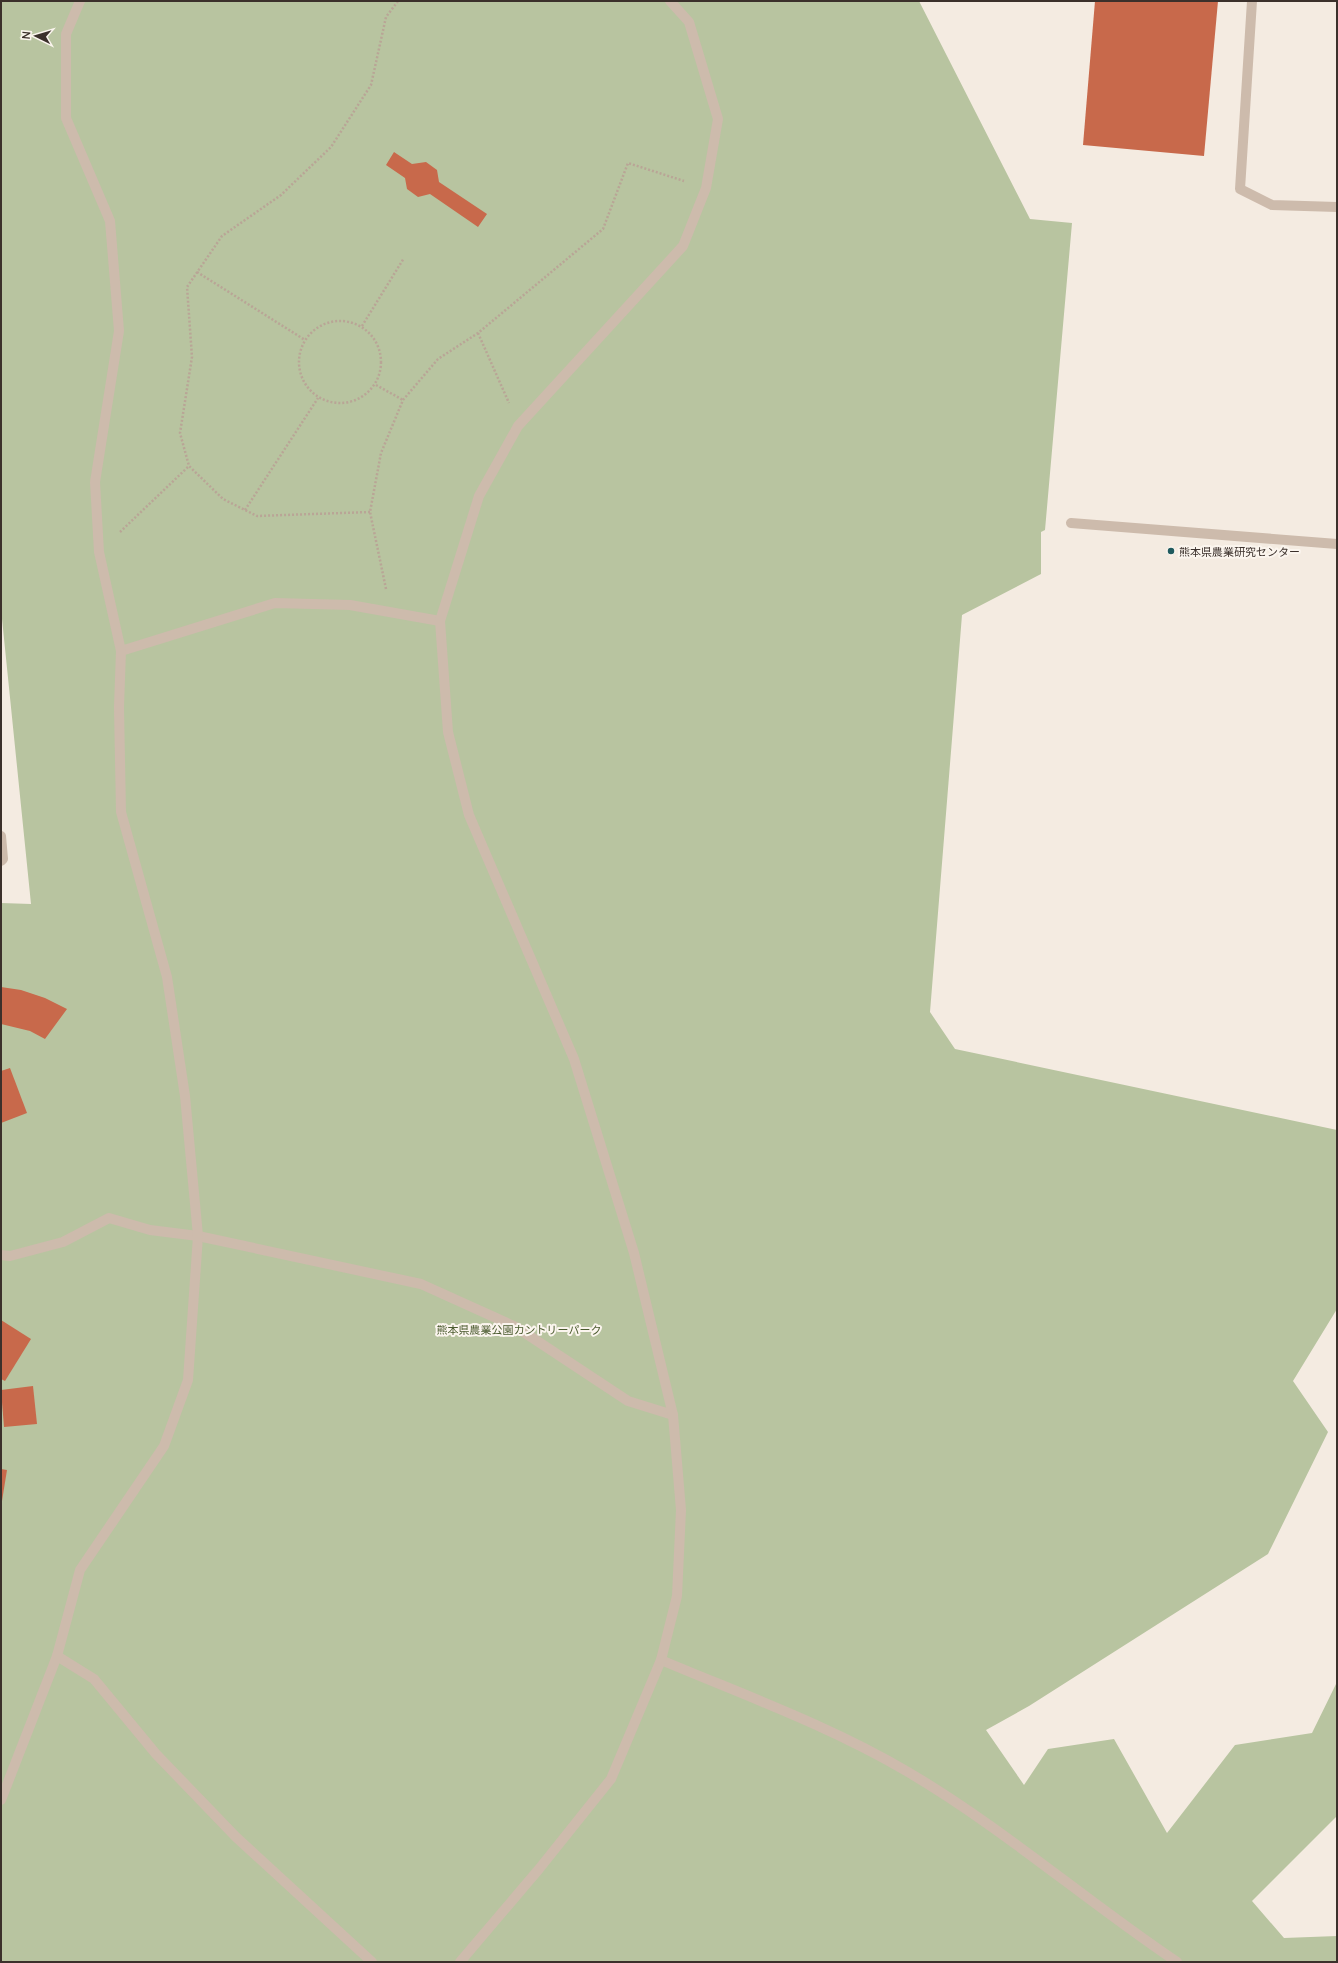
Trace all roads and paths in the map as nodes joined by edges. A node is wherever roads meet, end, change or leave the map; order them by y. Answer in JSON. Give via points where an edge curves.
{"nodes":[{"id":1,"x":80,"y":1,"type":"edge"},
{"id":2,"x":398,"y":1,"type":"edge"},
{"id":3,"x":670,"y":1,"type":"edge"},
{"id":4,"x":1252,"y":1,"type":"edge"},
{"id":5,"x":706,"y":188,"type":"junction"},
{"id":6,"x":1337,"y":207,"type":"edge"},
{"id":7,"x":404,"y":258,"type":"dead end"},
{"id":8,"x":197,"y":272,"type":"junction"},
{"id":9,"x":362,"y":326,"type":"junction"},
{"id":10,"x":478,"y":333,"type":"junction"},
{"id":11,"x":305,"y":340,"type":"junction"},
{"id":12,"x":376,"y":385,"type":"junction"},
{"id":13,"x":318,"y":398,"type":"junction"},
{"id":14,"x":403,"y":400,"type":"junction"},
{"id":15,"x":518,"y":426,"type":"junction"},
{"id":16,"x":189,"y":466,"type":"junction"},
{"id":17,"x":245,"y":510,"type":"junction"},
{"id":18,"x":370,"y":512,"type":"junction"},
{"id":19,"x":1071,"y":523,"type":"dead end"},
{"id":20,"x":1337,"y":544,"type":"edge"},
{"id":21,"x":99,"y":552,"type":"junction"},
{"id":22,"x":391,"y":613,"type":"junction"},
{"id":23,"x":440,"y":621,"type":"junction"},
{"id":24,"x":121,"y":652,"type":"junction"},
{"id":25,"x":1,"y":836,"type":"edge"},
{"id":26,"x":1,"y":861,"type":"edge"},
{"id":27,"x":198,"y":1236,"type":"junction"},
{"id":28,"x":1,"y":1255,"type":"edge"},
{"id":29,"x":673,"y":1415,"type":"junction"},
{"id":30,"x":57,"y":1656,"type":"junction"},
{"id":31,"x":661,"y":1660,"type":"junction"},
{"id":32,"x":1,"y":1800,"type":"edge"},
{"id":33,"x":372,"y":1962,"type":"edge"},
{"id":34,"x":460,"y":1962,"type":"edge"},
{"id":35,"x":1177,"y":1962,"type":"edge"}],
"edges":[{"from":1,"to":21,"type":"street","via":[[66,34],[66,118],[110,221],[119,331],[95,482]]},
{"from":2,"to":8,"type":"path","via":[[386,17],[371,85],[331,147],[281,195],[222,236]]},
{"from":3,"to":5,"type":"street","via":[[689,22],[718,119]]},
{"from":4,"to":6,"type":"street","via":[[1240,189],[1272,205]]},
{"from":5,"to":10,"type":"path","via":[[628,164],[603,229]]},
{"from":5,"to":15,"type":"street","via":[[683,246]]},
{"from":7,"to":9,"type":"path"},
{"from":8,"to":11,"type":"path"},
{"from":8,"to":16,"type":"path","via":[[187,286],[192,357],[180,433]]},
{"from":9,"to":11,"type":"path","via":[[341,320],[327,323],[320,325]]},
{"from":9,"to":12,"type":"path","via":[[377,342],[382,364]]},
{"from":10,"to":14,"type":"path","via":[[438,359]]},
{"from":10,"to":15,"type":"path"},
{"from":11,"to":13,"type":"path","via":[[298,360],[303,382]]},
{"from":12,"to":13,"type":"path","via":[[360,400],[338,404]]},
{"from":12,"to":14,"type":"path"},
{"from":13,"to":17,"type":"path"},
{"from":14,"to":18,"type":"path","via":[[380,453]]},
{"from":15,"to":23,"type":"street","via":[[479,496]]},
{"from":16,"to":17,"type":"path","via":[[223,499]]},
{"from":16,"to":21,"type":"path"},
{"from":17,"to":18,"type":"path","via":[[257,516]]},
{"from":18,"to":22,"type":"path"},
{"from":19,"to":20,"type":"street"},
{"from":21,"to":24,"type":"street"},
{"from":22,"to":23,"type":"street"},
{"from":22,"to":24,"type":"street","via":[[350,605],[275,603]]},
{"from":23,"to":29,"type":"street","via":[[448,732],[469,815],[574,1058],[634,1253]]},
{"from":24,"to":27,"type":"street","via":[[121,812],[167,977],[185,1096]]},
{"from":25,"to":26,"type":"street"},
{"from":27,"to":28,"type":"street","via":[[150,1230],[109,1218],[63,1242],[10,1256]]},
{"from":27,"to":29,"type":"street","via":[[421,1284],[516,1327],[628,1401]]},
{"from":27,"to":30,"type":"street","via":[[188,1380],[164,1446],[80,1570]]},
{"from":29,"to":31,"type":"street","via":[[681,1510],[677,1596]]},
{"from":30,"to":32,"type":"street"},
{"from":30,"to":33,"type":"street","via":[[94,1679],[156,1754],[236,1837]]},
{"from":31,"to":34,"type":"street","via":[[610,1779],[540,1869]]},
{"from":31,"to":35,"type":"street","via":[[837,1734],[908,1773],[1001,1834]]}]}
